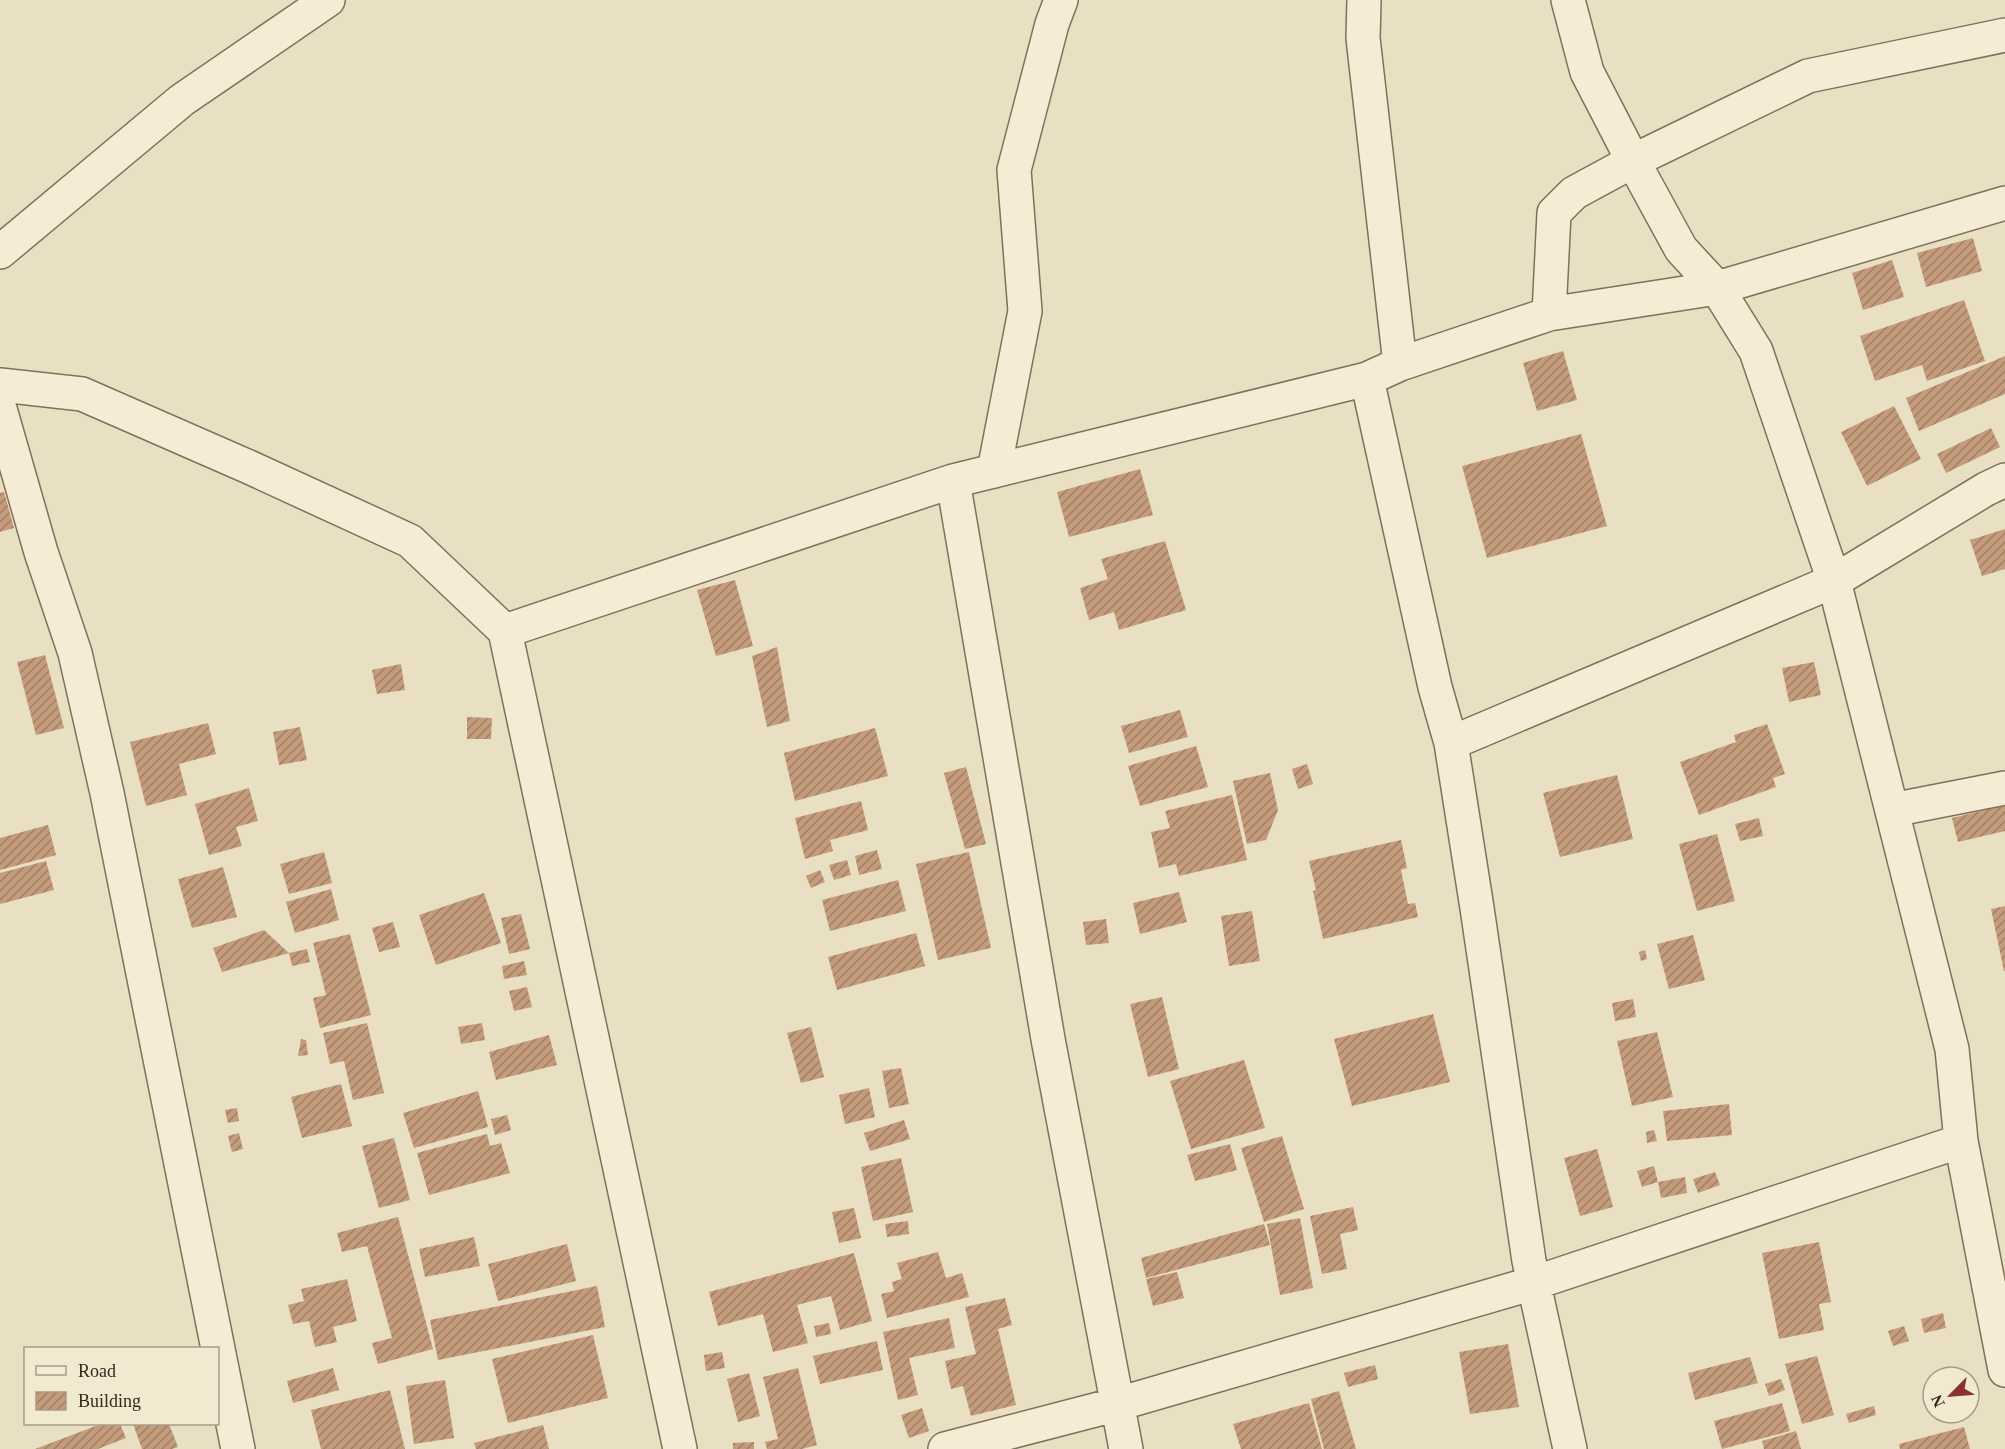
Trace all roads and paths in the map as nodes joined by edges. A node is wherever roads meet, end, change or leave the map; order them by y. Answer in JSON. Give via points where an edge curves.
{"nodes":[{"id":1,"x":328,"y":0,"type":"edge"},
{"id":2,"x":1060,"y":0,"type":"edge"},
{"id":3,"x":1364,"y":0,"type":"edge"},
{"id":4,"x":1568,"y":0,"type":"edge"},
{"id":5,"x":2005,"y":35,"type":"edge"},
{"id":6,"x":1633,"y":160,"type":"junction"},
{"id":7,"x":2005,"y":203,"type":"edge"},
{"id":8,"x":0,"y":252,"type":"edge"},
{"id":9,"x":1717,"y":288,"type":"junction"},
{"id":10,"x":1549,"y":314,"type":"junction"},
{"id":11,"x":1400,"y":364,"type":"junction"},
{"id":12,"x":1367,"y":379,"type":"junction"},
{"id":13,"x":0,"y":385,"type":"edge"},
{"id":14,"x":0,"y":409,"type":"edge"},
{"id":15,"x":994,"y":471,"type":"junction"},
{"id":16,"x":2005,"y":480,"type":"edge"},
{"id":17,"x":953,"y":481,"type":"junction"},
{"id":18,"x":1834,"y":581,"type":"junction"},
{"id":19,"x":505,"y":631,"type":"junction"},
{"id":20,"x":1451,"y":743,"type":"junction"},
{"id":21,"x":2005,"y":788,"type":"edge"},
{"id":22,"x":1892,"y":810,"type":"junction"},
{"id":23,"x":1961,"y":1141,"type":"junction"},
{"id":24,"x":1534,"y":1283,"type":"junction"},
{"id":25,"x":218,"y":1347,"type":"edge"},
{"id":26,"x":219,"y":1354,"type":"edge"},
{"id":27,"x":2005,"y":1370,"type":"edge"},
{"id":28,"x":1118,"y":1404,"type":"junction"},
{"id":29,"x":238,"y":1449,"type":"edge"},
{"id":30,"x":680,"y":1449,"type":"edge"},
{"id":31,"x":945,"y":1449,"type":"edge"},
{"id":32,"x":1126,"y":1449,"type":"edge"},
{"id":33,"x":1570,"y":1449,"type":"edge"}],
"edges":[{"from":1,"to":8,"type":"street","via":[[182,100]]},
{"from":2,"to":15,"type":"street","via":[[1014,170],[1025,311]]},
{"from":3,"to":11,"type":"street","via":[[1363,38]]},
{"from":4,"to":6,"type":"street","via":[[1587,72]]},
{"from":5,"to":6,"type":"street","via":[[1808,76]]},
{"from":6,"to":9,"type":"street","via":[[1681,249]]},
{"from":6,"to":10,"type":"street","via":[[1574,192],[1554,213]]},
{"from":7,"to":9,"type":"street"},
{"from":9,"to":10,"type":"street"},
{"from":9,"to":18,"type":"street","via":[[1756,351]]},
{"from":10,"to":11,"type":"street"},
{"from":11,"to":12,"type":"street"},
{"from":12,"to":15,"type":"street"},
{"from":12,"to":20,"type":"street"},
{"from":13,"to":19,"type":"street","via":[[82,394],[410,541]]},
{"from":14,"to":25,"type":"street","via":[[75,653],[107,792]]},
{"from":15,"to":17,"type":"street"},
{"from":16,"to":18,"type":"street"},
{"from":17,"to":19,"type":"street"},
{"from":17,"to":28,"type":"street","via":[[1048,1038]]},
{"from":18,"to":20,"type":"street"},
{"from":18,"to":22,"type":"street"},
{"from":19,"to":30,"type":"street"},
{"from":20,"to":24,"type":"street"},
{"from":21,"to":22,"type":"street"},
{"from":22,"to":23,"type":"street","via":[[1952,1049]]},
{"from":23,"to":24,"type":"street"},
{"from":23,"to":27,"type":"street"},
{"from":24,"to":28,"type":"street"},
{"from":24,"to":33,"type":"street"},
{"from":26,"to":29,"type":"street"},
{"from":28,"to":31,"type":"street"},
{"from":28,"to":32,"type":"street"}]}
